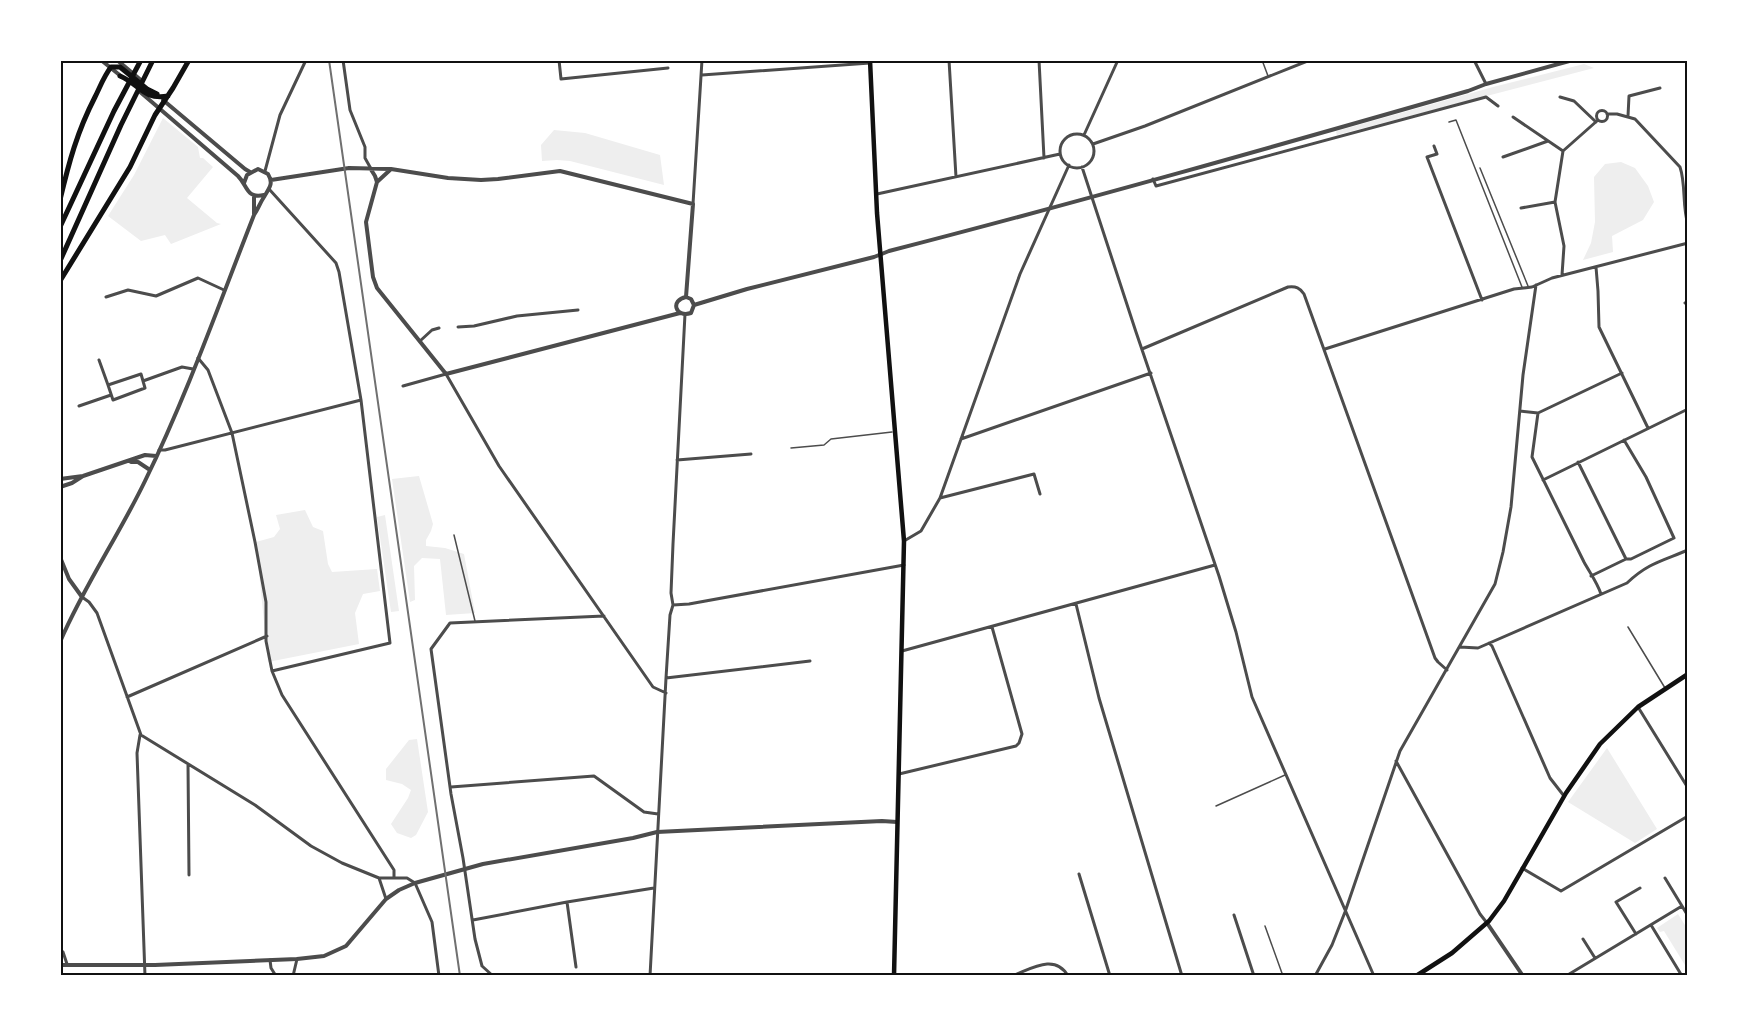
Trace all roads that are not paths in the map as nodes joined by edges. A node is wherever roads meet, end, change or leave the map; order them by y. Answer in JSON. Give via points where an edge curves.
{"nodes":[{"id":1,"x":101,"y":60,"type":"edge"},
{"id":2,"x":141,"y":60,"type":"edge"},
{"id":3,"x":189,"y":60,"type":"edge"},
{"id":4,"x":306,"y":60,"type":"edge"},
{"id":5,"x":343,"y":60,"type":"edge"},
{"id":6,"x":559,"y":60,"type":"edge"},
{"id":7,"x":702,"y":60,"type":"edge"},
{"id":8,"x":949,"y":60,"type":"edge"},
{"id":9,"x":1039,"y":60,"type":"edge"},
{"id":10,"x":1118,"y":60,"type":"edge"},
{"id":11,"x":1262,"y":60,"type":"edge"},
{"id":12,"x":1310,"y":60,"type":"edge"},
{"id":13,"x":1474,"y":60,"type":"edge"},
{"id":14,"x":1588,"y":60,"type":"edge"},
{"id":15,"x":870,"y":61,"type":"edge"},
{"id":16,"x":1571,"y":61,"type":"edge"},
{"id":17,"x":152,"y":62,"type":"edge"},
{"id":18,"x":115,"y":63,"type":"edge"},
{"id":19,"x":668,"y":68,"type":"dead end"},
{"id":20,"x":119,"y":75,"type":"junction"},
{"id":21,"x":702,"y":75,"type":"junction"},
{"id":22,"x":1268,"y":77,"type":"junction"},
{"id":23,"x":1486,"y":84,"type":"junction"},
{"id":24,"x":1660,"y":88,"type":"dead end"},
{"id":25,"x":162,"y":97,"type":"junction"},
{"id":26,"x":1560,"y":98,"type":"dead end"},
{"id":27,"x":1498,"y":106,"type":"dead end"},
{"id":28,"x":159,"y":109,"type":"junction"},
{"id":29,"x":1607,"y":114,"type":"junction"},
{"id":30,"x":1628,"y":116,"type":"junction"},
{"id":31,"x":1513,"y":117,"type":"dead end"},
{"id":32,"x":1597,"y":121,"type":"junction"},
{"id":33,"x":1449,"y":122,"type":"dead end"},
{"id":34,"x":1084,"y":135,"type":"junction"},
{"id":35,"x":1548,"y":141,"type":"junction"},
{"id":36,"x":1093,"y":144,"type":"junction"},
{"id":37,"x":1434,"y":146,"type":"dead end"},
{"id":38,"x":1563,"y":151,"type":"junction"},
{"id":39,"x":1060,"y":154,"type":"junction"},
{"id":40,"x":1503,"y":157,"type":"dead end"},
{"id":41,"x":1044,"y":158,"type":"junction"},
{"id":42,"x":1069,"y":165,"type":"junction"},
{"id":43,"x":369,"y":167,"type":"junction"},
{"id":44,"x":1082,"y":167,"type":"junction"},
{"id":45,"x":1480,"y":168,"type":"dead end"},
{"id":46,"x":391,"y":169,"type":"junction"},
{"id":47,"x":265,"y":171,"type":"junction"},
{"id":48,"x":250,"y":172,"type":"junction"},
{"id":49,"x":1688,"y":172,"type":"edge"},
{"id":50,"x":1682,"y":174,"type":"junction"},
{"id":51,"x":956,"y":177,"type":"junction"},
{"id":52,"x":1153,"y":179,"type":"junction"},
{"id":53,"x":271,"y":180,"type":"junction"},
{"id":54,"x":377,"y":182,"type":"junction"},
{"id":55,"x":244,"y":183,"type":"junction"},
{"id":56,"x":269,"y":189,"type":"junction"},
{"id":57,"x":264,"y":194,"type":"junction"},
{"id":58,"x":877,"y":194,"type":"junction"},
{"id":59,"x":254,"y":195,"type":"junction"},
{"id":60,"x":1092,"y":197,"type":"junction"},
{"id":61,"x":60,"y":200,"type":"edge"},
{"id":62,"x":1555,"y":202,"type":"junction"},
{"id":63,"x":693,"y":204,"type":"junction"},
{"id":64,"x":1521,"y":208,"type":"dead end"},
{"id":65,"x":1050,"y":209,"type":"junction"},
{"id":66,"x":254,"y":215,"type":"junction"},
{"id":67,"x":1688,"y":225,"type":"edge"},
{"id":68,"x":60,"y":227,"type":"edge"},
{"id":69,"x":1688,"y":243,"type":"edge"},
{"id":70,"x":881,"y":254,"type":"junction"},
{"id":71,"x":60,"y":261,"type":"edge"},
{"id":72,"x":1596,"y":267,"type":"junction"},
{"id":73,"x":1562,"y":276,"type":"junction"},
{"id":74,"x":60,"y":281,"type":"edge"},
{"id":75,"x":1536,"y":285,"type":"junction"},
{"id":76,"x":1528,"y":286,"type":"junction"},
{"id":77,"x":1522,"y":287,"type":"junction"},
{"id":78,"x":224,"y":290,"type":"junction"},
{"id":79,"x":106,"y":297,"type":"dead end"},
{"id":80,"x":686,"y":297,"type":"junction"},
{"id":81,"x":1482,"y":300,"type":"junction"},
{"id":82,"x":694,"y":305,"type":"junction"},
{"id":83,"x":578,"y":310,"type":"dead end"},
{"id":84,"x":680,"y":313,"type":"junction"},
{"id":85,"x":685,"y":315,"type":"junction"},
{"id":86,"x":458,"y":327,"type":"dead end"},
{"id":87,"x":439,"y":328,"type":"dead end"},
{"id":88,"x":420,"y":341,"type":"junction"},
{"id":89,"x":1142,"y":349,"type":"junction"},
{"id":90,"x":1325,"y":349,"type":"junction"},
{"id":91,"x":198,"y":358,"type":"junction"},
{"id":92,"x":99,"y":360,"type":"dead end"},
{"id":93,"x":194,"y":369,"type":"junction"},
{"id":94,"x":1151,"y":373,"type":"junction"},
{"id":95,"x":1622,"y":373,"type":"junction"},
{"id":96,"x":446,"y":374,"type":"junction"},
{"id":97,"x":143,"y":381,"type":"junction"},
{"id":98,"x":108,"y":385,"type":"junction"},
{"id":99,"x":402,"y":386,"type":"dead end"},
{"id":100,"x":111,"y":394,"type":"junction"},
{"id":101,"x":361,"y":400,"type":"junction"},
{"id":102,"x":79,"y":406,"type":"dead end"},
{"id":103,"x":1688,"y":409,"type":"edge"},
{"id":104,"x":1520,"y":411,"type":"junction"},
{"id":105,"x":1538,"y":413,"type":"junction"},
{"id":106,"x":1648,"y":428,"type":"junction"},
{"id":107,"x":896,"y":432,"type":"junction"},
{"id":108,"x":232,"y":433,"type":"junction"},
{"id":109,"x":961,"y":439,"type":"junction"},
{"id":110,"x":1624,"y":440,"type":"junction"},
{"id":111,"x":791,"y":448,"type":"dead end"},
{"id":112,"x":159,"y":450,"type":"junction"},
{"id":113,"x":751,"y":454,"type":"dead end"},
{"id":114,"x":156,"y":456,"type":"junction"},
{"id":115,"x":677,"y":460,"type":"junction"},
{"id":116,"x":128,"y":462,"type":"junction"},
{"id":117,"x":1578,"y":462,"type":"junction"},
{"id":118,"x":150,"y":470,"type":"junction"},
{"id":119,"x":83,"y":476,"type":"junction"},
{"id":120,"x":60,"y":479,"type":"edge"},
{"id":121,"x":1543,"y":480,"type":"junction"},
{"id":122,"x":60,"y":487,"type":"edge"},
{"id":123,"x":1040,"y":494,"type":"dead end"},
{"id":124,"x":940,"y":498,"type":"junction"},
{"id":125,"x":454,"y":535,"type":"dead end"},
{"id":126,"x":904,"y":541,"type":"junction"},
{"id":127,"x":1688,"y":550,"type":"edge"},
{"id":128,"x":60,"y":557,"type":"edge"},
{"id":129,"x":1626,"y":559,"type":"junction"},
{"id":130,"x":904,"y":565,"type":"junction"},
{"id":131,"x":1215,"y":565,"type":"junction"},
{"id":132,"x":1591,"y":576,"type":"junction"},
{"id":133,"x":1601,"y":594,"type":"junction"},
{"id":134,"x":82,"y":597,"type":"junction"},
{"id":135,"x":1076,"y":604,"type":"junction"},
{"id":136,"x":673,"y":605,"type":"junction"},
{"id":137,"x":604,"y":616,"type":"junction"},
{"id":138,"x":475,"y":622,"type":"junction"},
{"id":139,"x":992,"y":627,"type":"junction"},
{"id":140,"x":1628,"y":627,"type":"dead end"},
{"id":141,"x":267,"y":636,"type":"junction"},
{"id":142,"x":60,"y":642,"type":"edge"},
{"id":143,"x":1489,"y":643,"type":"junction"},
{"id":144,"x":1460,"y":647,"type":"junction"},
{"id":145,"x":902,"y":651,"type":"junction"},
{"id":146,"x":810,"y":661,"type":"dead end"},
{"id":147,"x":1447,"y":670,"type":"junction"},
{"id":148,"x":272,"y":671,"type":"junction"},
{"id":149,"x":1688,"y":674,"type":"edge"},
{"id":150,"x":666,"y":678,"type":"junction"},
{"id":151,"x":1666,"y":688,"type":"junction"},
{"id":152,"x":666,"y":693,"type":"junction"},
{"id":153,"x":127,"y":698,"type":"junction"},
{"id":154,"x":1638,"y":707,"type":"junction"},
{"id":155,"x":141,"y":735,"type":"junction"},
{"id":156,"x":1396,"y":761,"type":"junction"},
{"id":157,"x":188,"y":764,"type":"junction"},
{"id":158,"x":899,"y":774,"type":"junction"},
{"id":159,"x":1285,"y":775,"type":"junction"},
{"id":160,"x":451,"y":787,"type":"junction"},
{"id":161,"x":1688,"y":788,"type":"edge"},
{"id":162,"x":1564,"y":796,"type":"junction"},
{"id":163,"x":1216,"y":806,"type":"dead end"},
{"id":164,"x":658,"y":814,"type":"junction"},
{"id":165,"x":1688,"y":816,"type":"edge"},
{"id":166,"x":897,"y":822,"type":"junction"},
{"id":167,"x":657,"y":832,"type":"junction"},
{"id":168,"x":465,"y":868,"type":"junction"},
{"id":169,"x":1522,"y":868,"type":"junction"},
{"id":170,"x":189,"y":874,"type":"dead end"},
{"id":171,"x":1079,"y":874,"type":"dead end"},
{"id":172,"x":379,"y":878,"type":"junction"},
{"id":173,"x":394,"y":878,"type":"junction"},
{"id":174,"x":1665,"y":878,"type":"dead end"},
{"id":175,"x":415,"y":883,"type":"junction"},
{"id":176,"x":654,"y":888,"type":"junction"},
{"id":177,"x":1640,"y":888,"type":"dead end"},
{"id":178,"x":386,"y":899,"type":"junction"},
{"id":179,"x":567,"y":902,"type":"junction"},
{"id":180,"x":1682,"y":906,"type":"junction"},
{"id":181,"x":1345,"y":912,"type":"junction"},
{"id":182,"x":1234,"y":915,"type":"dead end"},
{"id":183,"x":1688,"y":916,"type":"edge"},
{"id":184,"x":472,"y":920,"type":"junction"},
{"id":185,"x":1487,"y":923,"type":"junction"},
{"id":186,"x":1651,"y":925,"type":"junction"},
{"id":187,"x":1264,"y":926,"type":"dead end"},
{"id":188,"x":1636,"y":934,"type":"junction"},
{"id":189,"x":1583,"y":939,"type":"dead end"},
{"id":190,"x":60,"y":951,"type":"edge"},
{"id":191,"x":1595,"y":958,"type":"junction"},
{"id":192,"x":297,"y":959,"type":"junction"},
{"id":193,"x":270,"y":960,"type":"junction"},
{"id":194,"x":60,"y":965,"type":"edge"},
{"id":195,"x":67,"y":965,"type":"junction"},
{"id":196,"x":144,"y":965,"type":"junction"},
{"id":197,"x":576,"y":967,"type":"dead end"},
{"id":198,"x":145,"y":976,"type":"edge"},
{"id":199,"x":276,"y":976,"type":"edge"},
{"id":200,"x":293,"y":976,"type":"edge"},
{"id":201,"x":439,"y":976,"type":"edge"},
{"id":202,"x":493,"y":976,"type":"edge"},
{"id":203,"x":650,"y":976,"type":"edge"},
{"id":204,"x":894,"y":976,"type":"edge"},
{"id":205,"x":1012,"y":976,"type":"edge"},
{"id":206,"x":1068,"y":976,"type":"edge"},
{"id":207,"x":1110,"y":976,"type":"edge"},
{"id":208,"x":1182,"y":976,"type":"edge"},
{"id":209,"x":1254,"y":976,"type":"edge"},
{"id":210,"x":1283,"y":976,"type":"edge"},
{"id":211,"x":1315,"y":976,"type":"edge"},
{"id":212,"x":1374,"y":976,"type":"edge"},
{"id":213,"x":1416,"y":976,"type":"edge"},
{"id":214,"x":1523,"y":976,"type":"edge"},
{"id":215,"x":1566,"y":976,"type":"edge"},
{"id":216,"x":1682,"y":976,"type":"edge"}],
"edges":[{"from":1,"to":18,"type":"street"},
{"from":2,"to":68,"type":"main road"},
{"from":3,"to":25,"type":"main road"},
{"from":4,"to":47,"type":"street","via":[[280,115]]},
{"from":5,"to":43,"type":"street","via":[[350,110]]},
{"from":6,"to":19,"type":"street","via":[[561,79]]},
{"from":7,"to":21,"type":"street"},
{"from":8,"to":51,"type":"street"},
{"from":9,"to":41,"type":"street"},
{"from":10,"to":34,"type":"street"},
{"from":11,"to":22,"type":"lane"},
{"from":12,"to":22,"type":"street"},
{"from":13,"to":23,"type":"street"},
{"from":14,"to":16,"type":"street"},
{"from":15,"to":21,"type":"street"},
{"from":15,"to":58,"type":"main road"},
{"from":16,"to":23,"type":"street"},
{"from":17,"to":71,"type":"main road"},
{"from":18,"to":20,"type":"main road"},
{"from":18,"to":25,"type":"main road"},
{"from":18,"to":61,"type":"main road","via":[[79,130]]},
{"from":20,"to":25,"type":"main road","via":[[148,96]]},
{"from":20,"to":28,"type":"street"},
{"from":21,"to":63,"type":"street"},
{"from":22,"to":36,"type":"street"},
{"from":23,"to":52,"type":"street"},
{"from":24,"to":30,"type":"street","via":[[1629,96]]},
{"from":25,"to":28,"type":"main road"},
{"from":25,"to":48,"type":"street"},
{"from":26,"to":32,"type":"street","via":[[1574,101]]},
{"from":27,"to":52,"type":"street","via":[[1486,97],[1156,186]]},
{"from":28,"to":55,"type":"street"},
{"from":28,"to":74,"type":"main road","via":[[130,167]]},
{"from":29,"to":30,"type":"street"},
{"from":29,"to":32,"type":"street","via":[[1605,120]]},
{"from":29,"to":32,"type":"street","via":[[1598,111]]},
{"from":30,"to":50,"type":"street","via":[[1680,166]]},
{"from":31,"to":35,"type":"street"},
{"from":32,"to":38,"type":"street"},
{"from":33,"to":77,"type":"lane","via":[[1456,120]]},
{"from":34,"to":36,"type":"street"},
{"from":34,"to":39,"type":"street","via":[[1073,134],[1064,139]]},
{"from":35,"to":38,"type":"street"},
{"from":35,"to":40,"type":"street"},
{"from":36,"to":44,"type":"street","via":[[1092,158]]},
{"from":37,"to":81,"type":"street","via":[[1437,154],[1427,157]]},
{"from":38,"to":62,"type":"street"},
{"from":39,"to":41,"type":"street"},
{"from":39,"to":42,"type":"street"},
{"from":41,"to":51,"type":"street"},
{"from":42,"to":44,"type":"street"},
{"from":42,"to":65,"type":"street"},
{"from":43,"to":46,"type":"street"},
{"from":43,"to":53,"type":"street"},
{"from":43,"to":54,"type":"street"},
{"from":44,"to":60,"type":"street"},
{"from":45,"to":76,"type":"lane"},
{"from":46,"to":54,"type":"street"},
{"from":46,"to":63,"type":"street","via":[[481,180],[560,171]]},
{"from":47,"to":48,"type":"street"},
{"from":47,"to":53,"type":"street"},
{"from":48,"to":55,"type":"street"},
{"from":49,"to":50,"type":"street"},
{"from":50,"to":67,"type":"street"},
{"from":51,"to":58,"type":"street"},
{"from":52,"to":60,"type":"street"},
{"from":53,"to":56,"type":"street"},
{"from":54,"to":88,"type":"street","via":[[366,222],[373,277],[377,288]]},
{"from":55,"to":59,"type":"street"},
{"from":56,"to":57,"type":"street"},
{"from":56,"to":101,"type":"street","via":[[336,263]]},
{"from":57,"to":59,"type":"street"},
{"from":57,"to":66,"type":"street"},
{"from":58,"to":70,"type":"main road"},
{"from":59,"to":66,"type":"street"},
{"from":60,"to":65,"type":"street"},
{"from":60,"to":89,"type":"street"},
{"from":62,"to":64,"type":"street"},
{"from":62,"to":73,"type":"street","via":[[1564,246]]},
{"from":63,"to":80,"type":"street"},
{"from":65,"to":70,"type":"street"},
{"from":65,"to":109,"type":"street","via":[[1020,274]]},
{"from":66,"to":78,"type":"street"},
{"from":69,"to":72,"type":"street"},
{"from":70,"to":82,"type":"street"},
{"from":70,"to":107,"type":"main road"},
{"from":72,"to":73,"type":"street"},
{"from":72,"to":95,"type":"street","via":[[1599,327]]},
{"from":73,"to":75,"type":"street"},
{"from":75,"to":76,"type":"street"},
{"from":75,"to":104,"type":"street"},
{"from":76,"to":77,"type":"street"},
{"from":77,"to":81,"type":"street"},
{"from":78,"to":79,"type":"street","via":[[198,278],[156,296],[128,290]]},
{"from":78,"to":91,"type":"street"},
{"from":80,"to":82,"type":"street"},
{"from":80,"to":84,"type":"street","via":[[677,302]]},
{"from":81,"to":90,"type":"street"},
{"from":82,"to":85,"type":"street"},
{"from":83,"to":86,"type":"street"},
{"from":84,"to":85,"type":"street"},
{"from":84,"to":96,"type":"street"},
{"from":85,"to":115,"type":"street"},
{"from":87,"to":88,"type":"street"},
{"from":88,"to":96,"type":"street"},
{"from":89,"to":90,"type":"street","via":[[1294,286],[1304,294]]},
{"from":89,"to":94,"type":"street"},
{"from":90,"to":147,"type":"street","via":[[1435,658]]},
{"from":91,"to":93,"type":"street"},
{"from":91,"to":108,"type":"street","via":[[208,370]]},
{"from":92,"to":98,"type":"street"},
{"from":93,"to":97,"type":"street","via":[[182,367]]},
{"from":93,"to":112,"type":"street"},
{"from":94,"to":109,"type":"street"},
{"from":94,"to":131,"type":"street"},
{"from":95,"to":105,"type":"street"},
{"from":95,"to":106,"type":"street"},
{"from":96,"to":99,"type":"street"},
{"from":96,"to":137,"type":"street","via":[[499,466]]},
{"from":97,"to":98,"type":"street","via":[[141,374]]},
{"from":97,"to":100,"type":"street","via":[[145,388],[113,400]]},
{"from":98,"to":100,"type":"street"},
{"from":100,"to":102,"type":"street"},
{"from":101,"to":108,"type":"street"},
{"from":101,"to":148,"type":"street","via":[[390,643]]},
{"from":103,"to":106,"type":"street"},
{"from":104,"to":105,"type":"street"},
{"from":104,"to":144,"type":"street","via":[[1510,507],[1495,584]]},
{"from":105,"to":121,"type":"street","via":[[1532,457]]},
{"from":106,"to":110,"type":"street"},
{"from":107,"to":111,"type":"lane"},
{"from":107,"to":126,"type":"main road"},
{"from":108,"to":112,"type":"street"},
{"from":108,"to":141,"type":"street","via":[[266,602]]},
{"from":109,"to":124,"type":"street"},
{"from":110,"to":117,"type":"street"},
{"from":110,"to":129,"type":"street","via":[[1674,538]]},
{"from":112,"to":114,"type":"street"},
{"from":113,"to":115,"type":"street"},
{"from":114,"to":116,"type":"street","via":[[146,455]]},
{"from":114,"to":118,"type":"street"},
{"from":115,"to":136,"type":"street"},
{"from":116,"to":118,"type":"street","via":[[138,462]]},
{"from":116,"to":119,"type":"street"},
{"from":117,"to":121,"type":"street"},
{"from":117,"to":129,"type":"street"},
{"from":118,"to":134,"type":"street"},
{"from":119,"to":120,"type":"street"},
{"from":119,"to":122,"type":"street"},
{"from":121,"to":132,"type":"street"},
{"from":123,"to":124,"type":"street","via":[[1034,474]]},
{"from":124,"to":126,"type":"street","via":[[921,531]]},
{"from":125,"to":138,"type":"lane"},
{"from":126,"to":130,"type":"main road"},
{"from":127,"to":133,"type":"street","via":[[1640,570],[1627,583]]},
{"from":128,"to":134,"type":"street"},
{"from":129,"to":132,"type":"street"},
{"from":130,"to":136,"type":"street"},
{"from":130,"to":145,"type":"main road"},
{"from":131,"to":135,"type":"street"},
{"from":131,"to":159,"type":"street","via":[[1252,697]]},
{"from":132,"to":133,"type":"street"},
{"from":133,"to":143,"type":"street"},
{"from":134,"to":142,"type":"street"},
{"from":134,"to":153,"type":"street","via":[[97,613]]},
{"from":135,"to":139,"type":"street"},
{"from":135,"to":208,"type":"street","via":[[1099,698]]},
{"from":136,"to":150,"type":"street"},
{"from":137,"to":138,"type":"street"},
{"from":137,"to":152,"type":"street","via":[[653,687]]},
{"from":138,"to":160,"type":"street","via":[[450,623],[431,649]]},
{"from":139,"to":145,"type":"street"},
{"from":139,"to":158,"type":"street","via":[[1022,734],[1019,743]]},
{"from":140,"to":151,"type":"lane"},
{"from":141,"to":148,"type":"street"},
{"from":141,"to":153,"type":"street"},
{"from":143,"to":144,"type":"street","via":[[1478,648]]},
{"from":143,"to":162,"type":"street","via":[[1550,778]]},
{"from":144,"to":147,"type":"street"},
{"from":145,"to":158,"type":"main road"},
{"from":146,"to":150,"type":"street"},
{"from":147,"to":156,"type":"street"},
{"from":148,"to":173,"type":"street","via":[[282,694],[394,870]]},
{"from":149,"to":151,"type":"main road"},
{"from":150,"to":152,"type":"street"},
{"from":151,"to":154,"type":"main road"},
{"from":152,"to":164,"type":"street"},
{"from":153,"to":155,"type":"street"},
{"from":154,"to":161,"type":"street"},
{"from":154,"to":162,"type":"main road","via":[[1600,744]]},
{"from":155,"to":157,"type":"street"},
{"from":155,"to":196,"type":"street","via":[[137,753]]},
{"from":156,"to":181,"type":"street"},
{"from":156,"to":185,"type":"street"},
{"from":157,"to":170,"type":"street"},
{"from":157,"to":172,"type":"street","via":[[255,805],[311,846]]},
{"from":158,"to":166,"type":"main road"},
{"from":159,"to":163,"type":"lane"},
{"from":159,"to":181,"type":"street"},
{"from":160,"to":164,"type":"street","via":[[594,776],[644,812]]},
{"from":160,"to":168,"type":"street"},
{"from":162,"to":169,"type":"main road"},
{"from":164,"to":167,"type":"street"},
{"from":165,"to":169,"type":"street","via":[[1561,891]]},
{"from":166,"to":167,"type":"street"},
{"from":166,"to":204,"type":"main road"},
{"from":167,"to":168,"type":"street"},
{"from":167,"to":176,"type":"street"},
{"from":168,"to":175,"type":"street"},
{"from":168,"to":184,"type":"street"},
{"from":169,"to":185,"type":"main road"},
{"from":171,"to":207,"type":"street"},
{"from":172,"to":173,"type":"street"},
{"from":172,"to":178,"type":"street"},
{"from":173,"to":175,"type":"street","via":[[407,878]]},
{"from":174,"to":180,"type":"street"},
{"from":175,"to":178,"type":"street"},
{"from":175,"to":201,"type":"street","via":[[432,922]]},
{"from":176,"to":179,"type":"street"},
{"from":176,"to":203,"type":"street"},
{"from":177,"to":188,"type":"street","via":[[1616,902]]},
{"from":178,"to":192,"type":"street","via":[[346,946],[324,956]]},
{"from":179,"to":184,"type":"street"},
{"from":179,"to":197,"type":"street"},
{"from":180,"to":183,"type":"street"},
{"from":180,"to":186,"type":"street"},
{"from":181,"to":211,"type":"street"},
{"from":181,"to":212,"type":"street"},
{"from":182,"to":209,"type":"street"},
{"from":184,"to":202,"type":"street","via":[[482,966]]},
{"from":185,"to":213,"type":"main road","via":[[1452,953]]},
{"from":185,"to":214,"type":"street"},
{"from":186,"to":188,"type":"street"},
{"from":186,"to":216,"type":"street"},
{"from":187,"to":210,"type":"lane"},
{"from":188,"to":191,"type":"street"},
{"from":189,"to":191,"type":"street"},
{"from":190,"to":195,"type":"street"},
{"from":191,"to":215,"type":"street"},
{"from":192,"to":193,"type":"street"},
{"from":192,"to":200,"type":"street"},
{"from":193,"to":196,"type":"street"},
{"from":193,"to":199,"type":"street"},
{"from":194,"to":195,"type":"street"},
{"from":195,"to":196,"type":"street"},
{"from":196,"to":198,"type":"street"},
{"from":205,"to":206,"type":"street","via":[[1048,963],[1058,964]]}]}
